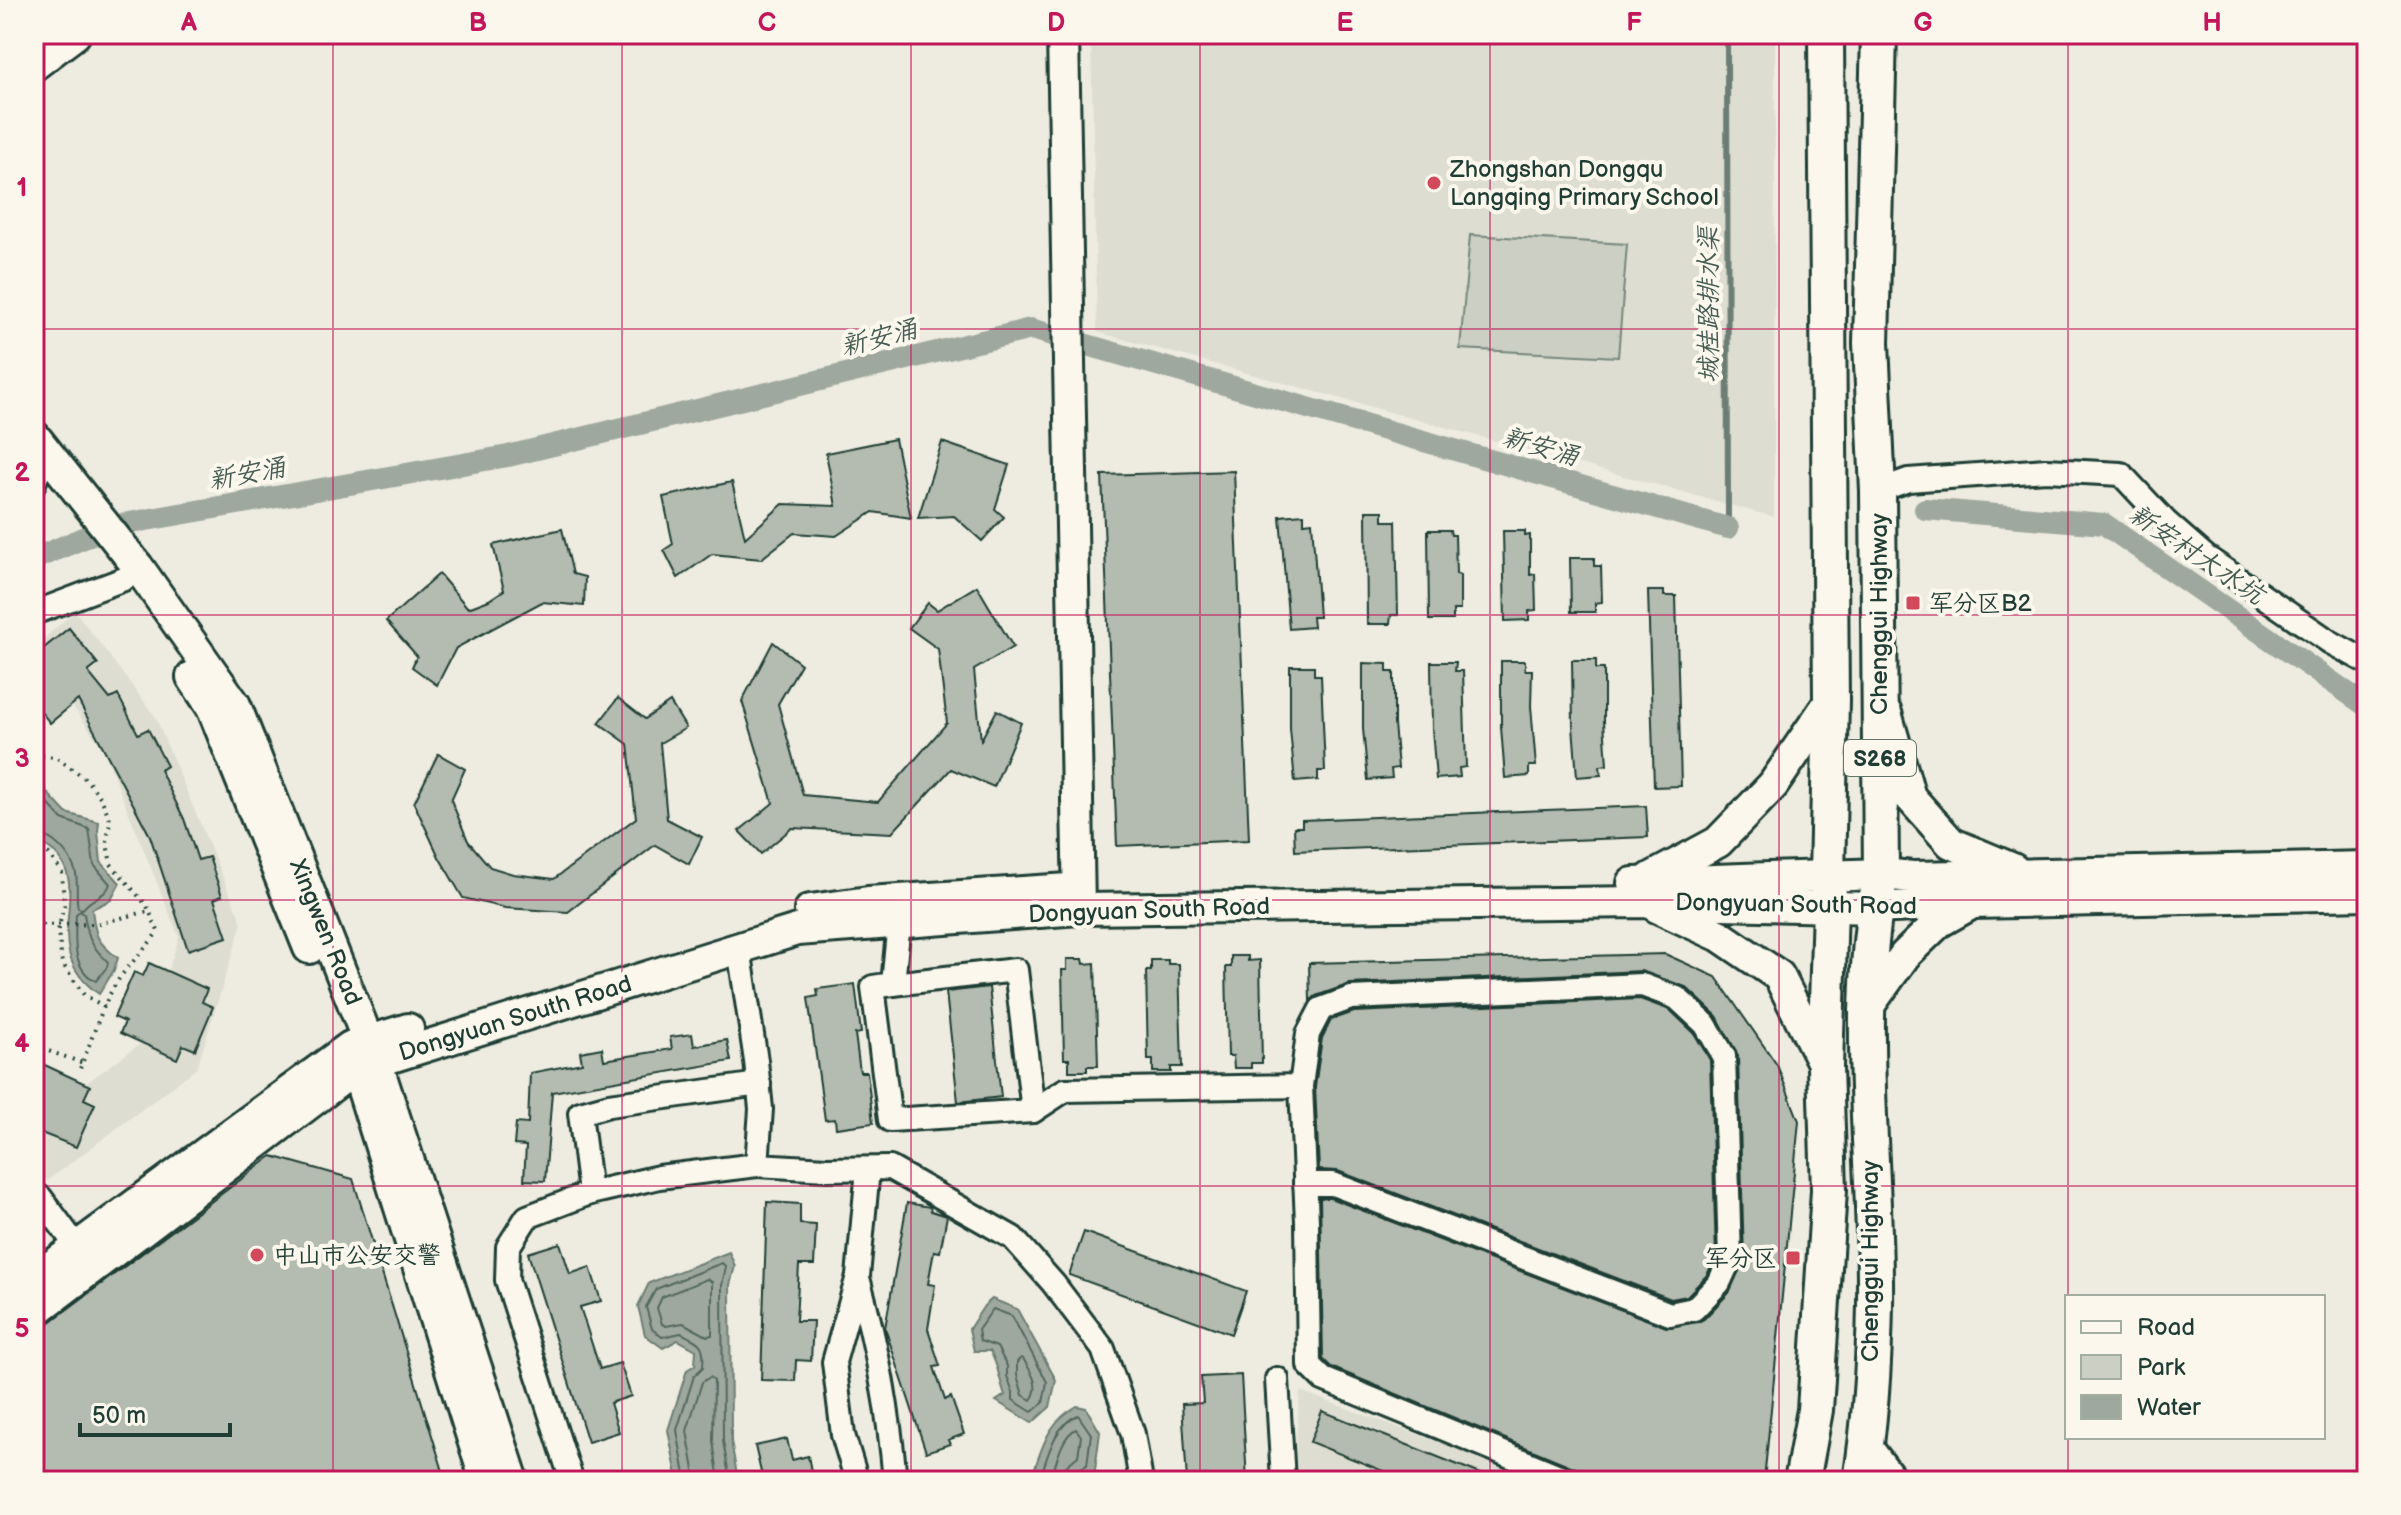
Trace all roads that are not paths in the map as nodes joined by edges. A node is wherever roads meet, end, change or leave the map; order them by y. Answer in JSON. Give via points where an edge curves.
{"nodes":[{"id":1,"x":75,"y":34,"type":"edge"},
{"id":2,"x":1063,"y":34,"type":"edge"},
{"id":3,"x":1826,"y":34,"type":"edge"},
{"id":4,"x":1879,"y":34,"type":"edge"},
{"id":5,"x":34,"y":65,"type":"edge"},
{"id":6,"x":34,"y":436,"type":"edge"},
{"id":7,"x":35,"y":474,"type":"edge"},
{"id":8,"x":1878,"y":491,"type":"junction"},
{"id":9,"x":86,"y":517,"type":"junction"},
{"id":10,"x":124,"y":569,"type":"junction"},
{"id":11,"x":34,"y":613,"type":"edge"},
{"id":12,"x":2367,"y":662,"type":"edge"},
{"id":13,"x":1880,"y":693,"type":"junction"},
{"id":14,"x":1831,"y":700,"type":"junction"},
{"id":15,"x":2367,"y":867,"type":"edge"},
{"id":16,"x":1881,"y":874,"type":"junction"},
{"id":17,"x":2026,"y":874,"type":"junction"},
{"id":18,"x":1829,"y":891,"type":"junction"},
{"id":19,"x":1644,"y":892,"type":"junction"},
{"id":20,"x":2367,"y":894,"type":"edge"},
{"id":21,"x":1078,"y":899,"type":"junction"},
{"id":22,"x":1972,"y":903,"type":"junction"},
{"id":23,"x":1874,"y":908,"type":"junction"},
{"id":24,"x":899,"y":922,"type":"junction"},
{"id":25,"x":739,"y":948,"type":"junction"},
{"id":26,"x":893,"y":984,"type":"junction"},
{"id":27,"x":1865,"y":1011,"type":"junction"},
{"id":28,"x":363,"y":1054,"type":"junction"},
{"id":29,"x":1825,"y":1067,"type":"junction"},
{"id":30,"x":759,"y":1084,"type":"junction"},
{"id":31,"x":1301,"y":1086,"type":"junction"},
{"id":32,"x":1033,"y":1111,"type":"junction"},
{"id":33,"x":757,"y":1165,"type":"junction"},
{"id":34,"x":868,"y":1169,"type":"junction"},
{"id":35,"x":1305,"y":1184,"type":"junction"},
{"id":36,"x":590,"y":1193,"type":"junction"},
{"id":37,"x":34,"y":1194,"type":"edge"},
{"id":38,"x":77,"y":1247,"type":"junction"},
{"id":39,"x":858,"y":1276,"type":"junction"},
{"id":40,"x":34,"y":1279,"type":"edge"},
{"id":41,"x":34,"y":1312,"type":"edge"},
{"id":42,"x":1277,"y":1379,"type":"dead end"},
{"id":43,"x":1867,"y":1441,"type":"junction"},
{"id":44,"x":486,"y":1481,"type":"edge"},
{"id":45,"x":513,"y":1481,"type":"edge"},
{"id":46,"x":572,"y":1481,"type":"edge"},
{"id":47,"x":857,"y":1481,"type":"edge"},
{"id":48,"x":895,"y":1481,"type":"edge"},
{"id":49,"x":1141,"y":1481,"type":"edge"},
{"id":50,"x":1283,"y":1481,"type":"edge"},
{"id":51,"x":1571,"y":1481,"type":"edge"},
{"id":52,"x":1802,"y":1481,"type":"edge"},
{"id":53,"x":1861,"y":1481,"type":"edge"},
{"id":54,"x":1897,"y":1481,"type":"edge"}],
"edges":[{"from":1,"to":5,"type":"street"},
{"from":2,"to":21,"type":"street"},
{"from":3,"to":14,"type":"main road","name":"Chenggui Highway","number":"S268"},
{"from":4,"to":8,"type":"main road","name":"Chenggui Highway","number":"S268","via":[[1871,343]]},
{"from":6,"to":9,"type":"street","name":"Xingwen Road"},
{"from":7,"to":9,"type":"street","name":"Xingwen Road"},
{"from":8,"to":12,"type":"street","via":[[1923,478],[2046,470],[2121,474],[2206,557]]},
{"from":8,"to":13,"type":"main road","name":"Chenggui Highway","number":"S268"},
{"from":9,"to":10,"type":"street","name":"Xingwen Road"},
{"from":10,"to":11,"type":"street"},
{"from":10,"to":28,"type":"street","name":"Xingwen Road","via":[[212,707]]},
{"from":13,"to":16,"type":"main road","name":"Chenggui Highway","number":"S268"},
{"from":13,"to":17,"type":"street","via":[[1910,797],[1951,843]]},
{"from":14,"to":18,"type":"main road","name":"Chenggui Highway","number":"S268"},
{"from":14,"to":19,"type":"street","via":[[1773,785],[1718,842]]},
{"from":15,"to":17,"type":"street","name":"Dongyuan South Road"},
{"from":16,"to":17,"type":"street","name":"Dongyuan South Road"},
{"from":16,"to":18,"type":"street","name":"Dongyuan South Road"},
{"from":16,"to":23,"type":"main road","name":"Chenggui Highway","number":"S268"},
{"from":18,"to":19,"type":"street","name":"Dongyuan South Road"},
{"from":18,"to":23,"type":"street","name":"Dongyuan South Road"},
{"from":18,"to":29,"type":"main road","name":"Chenggui Highway","number":"S268"},
{"from":19,"to":21,"type":"street","name":"Dongyuan South Road"},
{"from":19,"to":29,"type":"street","via":[[1779,976]]},
{"from":20,"to":22,"type":"street","name":"Dongyuan South Road"},
{"from":21,"to":24,"type":"street","name":"Dongyuan South Road"},
{"from":21,"to":28,"type":"street","name":"Dongyuan South Road","via":[[868,902],[792,913]]},
{"from":22,"to":23,"type":"street","name":"Dongyuan South Road"},
{"from":22,"to":27,"type":"street","via":[[1939,922],[1905,955]]},
{"from":23,"to":27,"type":"main road","name":"Chenggui Highway","number":"S268"},
{"from":24,"to":25,"type":"street","name":"Dongyuan South Road","via":[[797,930]]},
{"from":24,"to":26,"type":"street"},
{"from":25,"to":28,"type":"street","name":"Dongyuan South Road"},
{"from":25,"to":30,"type":"street"},
{"from":26,"to":32,"type":"street","via":[[1016,970]]},
{"from":26,"to":32,"type":"street","via":[[873,987],[890,1120]]},
{"from":27,"to":43,"type":"main road","name":"Chenggui Highway","number":"S268","via":[[1875,1305]]},
{"from":28,"to":38,"type":"street","name":"Dongyuan South Road"},
{"from":28,"to":41,"type":"street","name":"Dongyuan South Road"},
{"from":28,"to":44,"type":"street","name":"Xingwen Road"},
{"from":28,"to":45,"type":"street","name":"Xingwen Road"},
{"from":29,"to":52,"type":"main road","name":"Chenggui Highway","number":"S268","via":[[1829,1190],[1815,1410]]},
{"from":30,"to":33,"type":"street"},
{"from":30,"to":36,"type":"street","via":[[580,1113]]},
{"from":31,"to":32,"type":"street","via":[[1065,1090]]},
{"from":31,"to":35,"type":"street"},
{"from":31,"to":35,"type":"street","via":[[1308,1034],[1321,1009],[1351,998],[1642,985],[1677,998],[1705,1024],[1724,1056],[1730,1259],[1719,1283],[1694,1309],[1670,1314],[1333,1184]]},
{"from":33,"to":34,"type":"street"},
{"from":33,"to":36,"type":"street","via":[[659,1177]]},
{"from":34,"to":39,"type":"street"},
{"from":34,"to":49,"type":"street","via":[[890,1168],[1013,1238],[1053,1283],[1103,1349],[1133,1434]]},
{"from":35,"to":51,"type":"street","via":[[1309,1365],[1323,1379]]},
{"from":36,"to":46,"type":"street","via":[[527,1217],[508,1247],[507,1280]]},
{"from":37,"to":38,"type":"street"},
{"from":38,"to":40,"type":"street","name":"Dongyuan South Road"},
{"from":39,"to":47,"type":"street","via":[[834,1362],[843,1435]]},
{"from":39,"to":48,"type":"street","via":[[876,1344]]},
{"from":42,"to":50,"type":"street"},
{"from":43,"to":53,"type":"main road","name":"Chenggui Highway","number":"S268"},
{"from":43,"to":54,"type":"street"}]}
